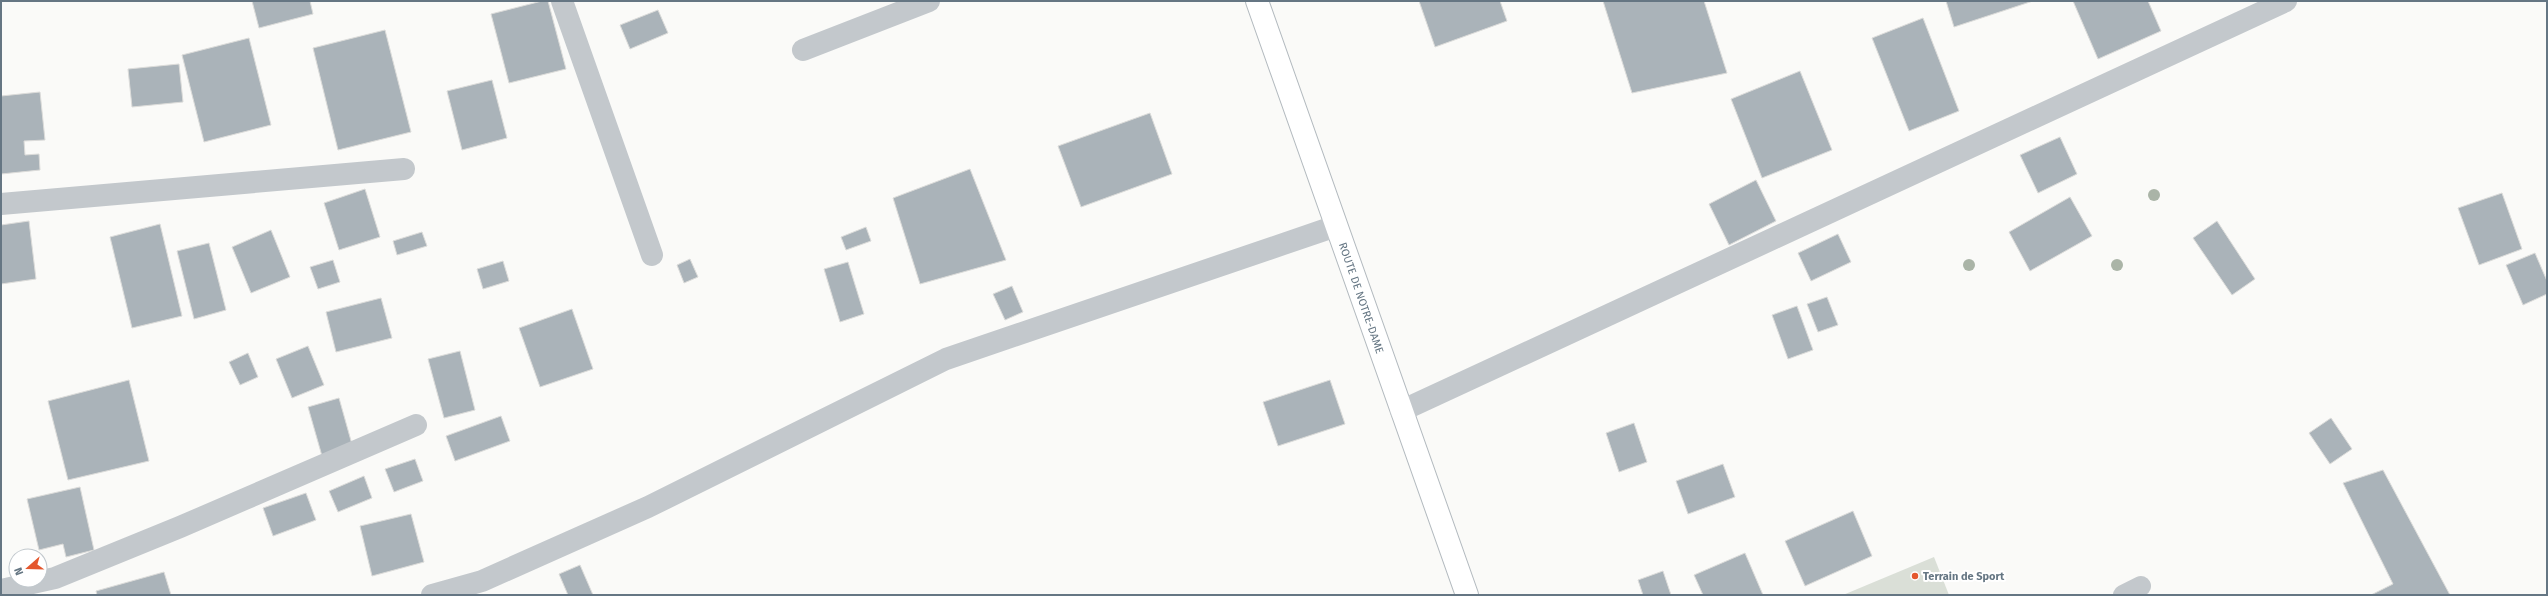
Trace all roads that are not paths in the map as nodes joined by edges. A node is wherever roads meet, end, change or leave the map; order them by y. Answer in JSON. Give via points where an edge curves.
{"nodes":[{"id":1,"x":562,"y":1,"type":"edge"},
{"id":2,"x":929,"y":1,"type":"edge"},
{"id":3,"x":1257,"y":1,"type":"edge"},
{"id":4,"x":2286,"y":1,"type":"edge"},
{"id":5,"x":803,"y":50,"type":"dead end"},
{"id":6,"x":404,"y":169,"type":"dead end"},
{"id":7,"x":1,"y":204,"type":"edge"},
{"id":8,"x":1336,"y":226,"type":"junction"},
{"id":9,"x":652,"y":255,"type":"dead end"},
{"id":10,"x":1401,"y":411,"type":"junction"},
{"id":11,"x":416,"y":425,"type":"dead end"},
{"id":12,"x":2141,"y":586,"type":"dead end"},
{"id":13,"x":484,"y":588,"type":"edge"},
{"id":14,"x":1,"y":590,"type":"edge"},
{"id":15,"x":432,"y":595,"type":"edge"},
{"id":16,"x":1467,"y":595,"type":"edge"},
{"id":17,"x":2123,"y":595,"type":"edge"}],
"edges":[{"from":1,"to":9,"type":"street"},
{"from":2,"to":5,"type":"street"},
{"from":3,"to":8,"type":"street","name":"ROUTE DE NOTRE-DAME"},
{"from":4,"to":10,"type":"street"},
{"from":6,"to":7,"type":"street"},
{"from":8,"to":10,"type":"street","name":"ROUTE DE NOTRE-DAME"},
{"from":8,"to":13,"type":"street","via":[[946,359]]},
{"from":10,"to":16,"type":"street","name":"ROUTE DE NOTRE-DAME"},
{"from":11,"to":14,"type":"street","via":[[180,528],[62,575]]},
{"from":12,"to":17,"type":"lane"},
{"from":13,"to":15,"type":"street"}]}
